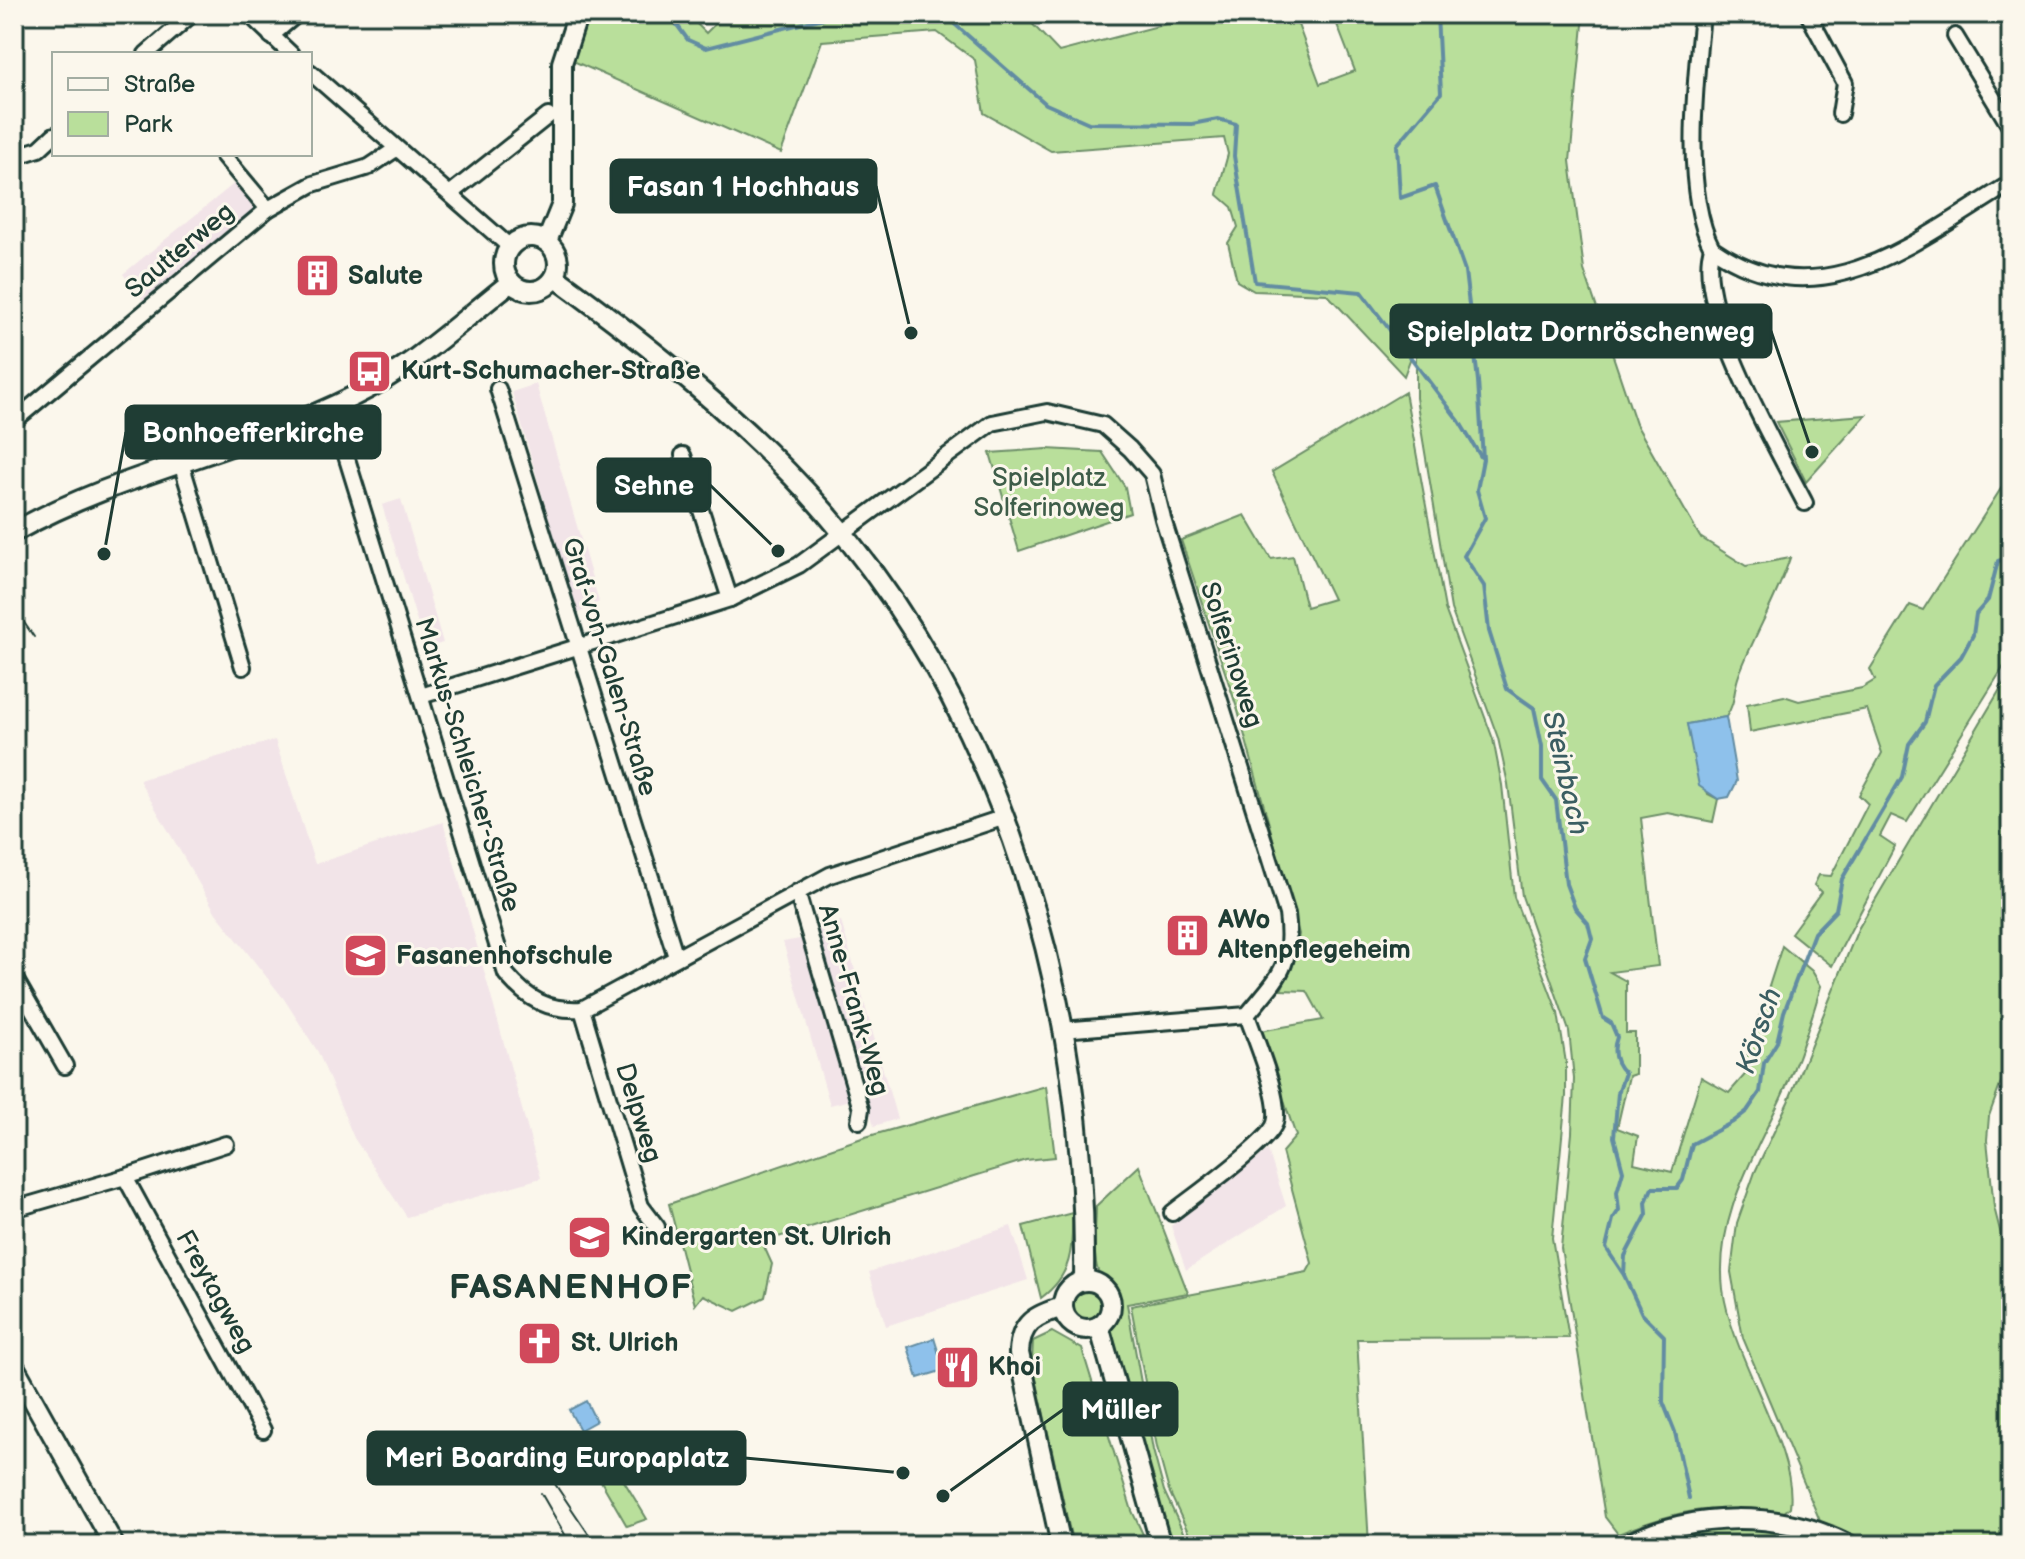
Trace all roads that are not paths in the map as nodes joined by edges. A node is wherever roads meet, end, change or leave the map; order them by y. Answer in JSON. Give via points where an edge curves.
{"nodes":[{"id":1,"x":192,"y":14,"type":"edge"},
{"id":2,"x":249,"y":14,"type":"edge"},
{"id":3,"x":297,"y":14,"type":"edge"},
{"id":4,"x":578,"y":14,"type":"edge"},
{"id":5,"x":1702,"y":14,"type":"edge"},
{"id":6,"x":1808,"y":14,"type":"edge"},
{"id":7,"x":271,"y":36,"type":"junction"},
{"id":8,"x":1955,"y":36,"type":"dead end"},
{"id":9,"x":148,"y":52,"type":"edge"},
{"id":10,"x":289,"y":52,"type":"edge"},
{"id":11,"x":312,"y":74,"type":"edge"},
{"id":12,"x":1840,"y":114,"type":"dead end"},
{"id":13,"x":548,"y":116,"type":"dead end"},
{"id":14,"x":2011,"y":128,"type":"edge"},
{"id":15,"x":52,"y":137,"type":"edge"},
{"id":16,"x":396,"y":149,"type":"junction"},
{"id":17,"x":224,"y":156,"type":"edge"},
{"id":18,"x":14,"y":157,"type":"edge"},
{"id":19,"x":2011,"y":183,"type":"edge"},
{"id":20,"x":451,"y":193,"type":"junction"},
{"id":21,"x":268,"y":209,"type":"junction"},
{"id":22,"x":547,"y":241,"type":"junction"},
{"id":23,"x":510,"y":247,"type":"junction"},
{"id":24,"x":1712,"y":248,"type":"junction"},
{"id":25,"x":555,"y":277,"type":"junction"},
{"id":26,"x":511,"y":282,"type":"junction"},
{"id":27,"x":498,"y":389,"type":"dead end"},
{"id":28,"x":331,"y":407,"type":"junction"},
{"id":29,"x":14,"y":421,"type":"edge"},
{"id":30,"x":683,"y":455,"type":"dead end"},
{"id":31,"x":181,"y":463,"type":"junction"},
{"id":32,"x":1805,"y":503,"type":"dead end"},
{"id":33,"x":14,"y":532,"type":"edge"},
{"id":34,"x":843,"y":533,"type":"junction"},
{"id":35,"x":730,"y":599,"type":"junction"},
{"id":36,"x":576,"y":644,"type":"junction"},
{"id":37,"x":243,"y":667,"type":"dead end"},
{"id":38,"x":421,"y":696,"type":"junction"},
{"id":39,"x":1005,"y":817,"type":"junction"},
{"id":40,"x":797,"y":892,"type":"junction"},
{"id":41,"x":676,"y":957,"type":"junction"},
{"id":42,"x":14,"y":977,"type":"edge"},
{"id":43,"x":582,"y":1009,"type":"junction"},
{"id":44,"x":1247,"y":1015,"type":"junction"},
{"id":45,"x":1062,"y":1030,"type":"junction"},
{"id":46,"x":65,"y":1066,"type":"dead end"},
{"id":47,"x":859,"y":1121,"type":"dead end"},
{"id":48,"x":226,"y":1144,"type":"dead end"},
{"id":49,"x":125,"y":1177,"type":"junction"},
{"id":50,"x":14,"y":1209,"type":"edge"},
{"id":51,"x":1172,"y":1213,"type":"dead end"},
{"id":52,"x":657,"y":1227,"type":"dead end"},
{"id":53,"x":1084,"y":1280,"type":"junction"},
{"id":54,"x":1063,"y":1307,"type":"junction"},
{"id":55,"x":1099,"y":1326,"type":"junction"},
{"id":56,"x":14,"y":1366,"type":"edge"},
{"id":57,"x":263,"y":1430,"type":"dead end"},
{"id":58,"x":1060,"y":1538,"type":"edge"},
{"id":59,"x":114,"y":1545,"type":"edge"},
{"id":60,"x":1161,"y":1545,"type":"edge"},
{"id":61,"x":1626,"y":1545,"type":"edge"},
{"id":62,"x":1849,"y":1545,"type":"edge"}],
"edges":[{"from":1,"to":9,"type":"street"},
{"from":2,"to":7,"type":"street"},
{"from":3,"to":7,"type":"street"},
{"from":4,"to":22,"type":"street","via":[[562,63],[562,204]]},
{"from":5,"to":24,"type":"street","via":[[1693,121],[1699,198]]},
{"from":6,"to":12,"type":"street","via":[[1845,83]]},
{"from":7,"to":10,"type":"street"},
{"from":8,"to":14,"type":"street"},
{"from":11,"to":16,"type":"street"},
{"from":13,"to":20,"type":"street"},
{"from":15,"to":18,"type":"street","via":[[39,149]]},
{"from":16,"to":20,"type":"street"},
{"from":16,"to":21,"type":"street","name":"Sautterweg","via":[[369,167],[313,184]]},
{"from":17,"to":21,"type":"street"},
{"from":19,"to":24,"type":"street","via":[[1916,240],[1840,275],[1783,279],[1737,265]]},
{"from":20,"to":23,"type":"street"},
{"from":21,"to":29,"type":"street","name":"Sautterweg"},
{"from":22,"to":23,"type":"street","via":[[523,238]]},
{"from":22,"to":25,"type":"street","via":[[558,262]]},
{"from":23,"to":26,"type":"street","via":[[504,265]]},
{"from":24,"to":32,"type":"street","via":[[1707,262],[1712,291],[1734,359]]},
{"from":25,"to":26,"type":"street","via":[[534,291]]},
{"from":25,"to":34,"type":"street","via":[[702,390],[758,441]]},
{"from":26,"to":28,"type":"street","via":[[417,360]]},
{"from":27,"to":36,"type":"street","name":"Graf-von-Galen-Straße"},
{"from":28,"to":31,"type":"street"},
{"from":28,"to":38,"type":"street","name":"Markus-Schleicher-Straße"},
{"from":30,"to":35,"type":"street"},
{"from":31,"to":33,"type":"street","via":[[72,501]]},
{"from":31,"to":37,"type":"street"},
{"from":34,"to":35,"type":"street","name":"Solferinoweg","via":[[799,565]]},
{"from":34,"to":39,"type":"street","via":[[959,712]]},
{"from":34,"to":44,"type":"street","name":"Solferinoweg","via":[[992,423],[1047,412],[1103,425],[1152,474],[1287,914],[1286,963],[1275,986]]},
{"from":35,"to":36,"type":"street","name":"Solferinoweg"},
{"from":36,"to":38,"type":"street","name":"Solferinoweg"},
{"from":36,"to":41,"type":"street","name":"Graf-von-Galen-Straße"},
{"from":38,"to":43,"type":"street","name":"Markus-Schleicher-Straße","via":[[506,974],[540,1004]]},
{"from":39,"to":40,"type":"street","via":[[886,853]]},
{"from":39,"to":45,"type":"street","via":[[1045,946]]},
{"from":40,"to":41,"type":"street"},
{"from":40,"to":47,"type":"street","name":"Anne-Frank-Weg","via":[[861,1109]]},
{"from":41,"to":43,"type":"street"},
{"from":42,"to":46,"type":"street"},
{"from":43,"to":52,"type":"street","name":"Delpweg","via":[[641,1206]]},
{"from":44,"to":45,"type":"street"},
{"from":44,"to":51,"type":"street","via":[[1275,1105],[1275,1125]]},
{"from":45,"to":53,"type":"street","via":[[1085,1199]]},
{"from":48,"to":49,"type":"street"},
{"from":49,"to":50,"type":"street"},
{"from":49,"to":57,"type":"street","name":"Freytagweg"},
{"from":53,"to":54,"type":"street","via":[[1068,1289]]},
{"from":53,"to":55,"type":"street","via":[[1096,1281],[1111,1297],[1107,1319]]},
{"from":54,"to":55,"type":"street","via":[[1076,1327]]},
{"from":54,"to":58,"type":"street","via":[[1029,1321],[1020,1335],[1019,1353]]},
{"from":55,"to":60,"type":"street"},
{"from":56,"to":59,"type":"street"},
{"from":61,"to":62,"type":"street","via":[[1679,1525],[1742,1520],[1796,1525]]}]}
